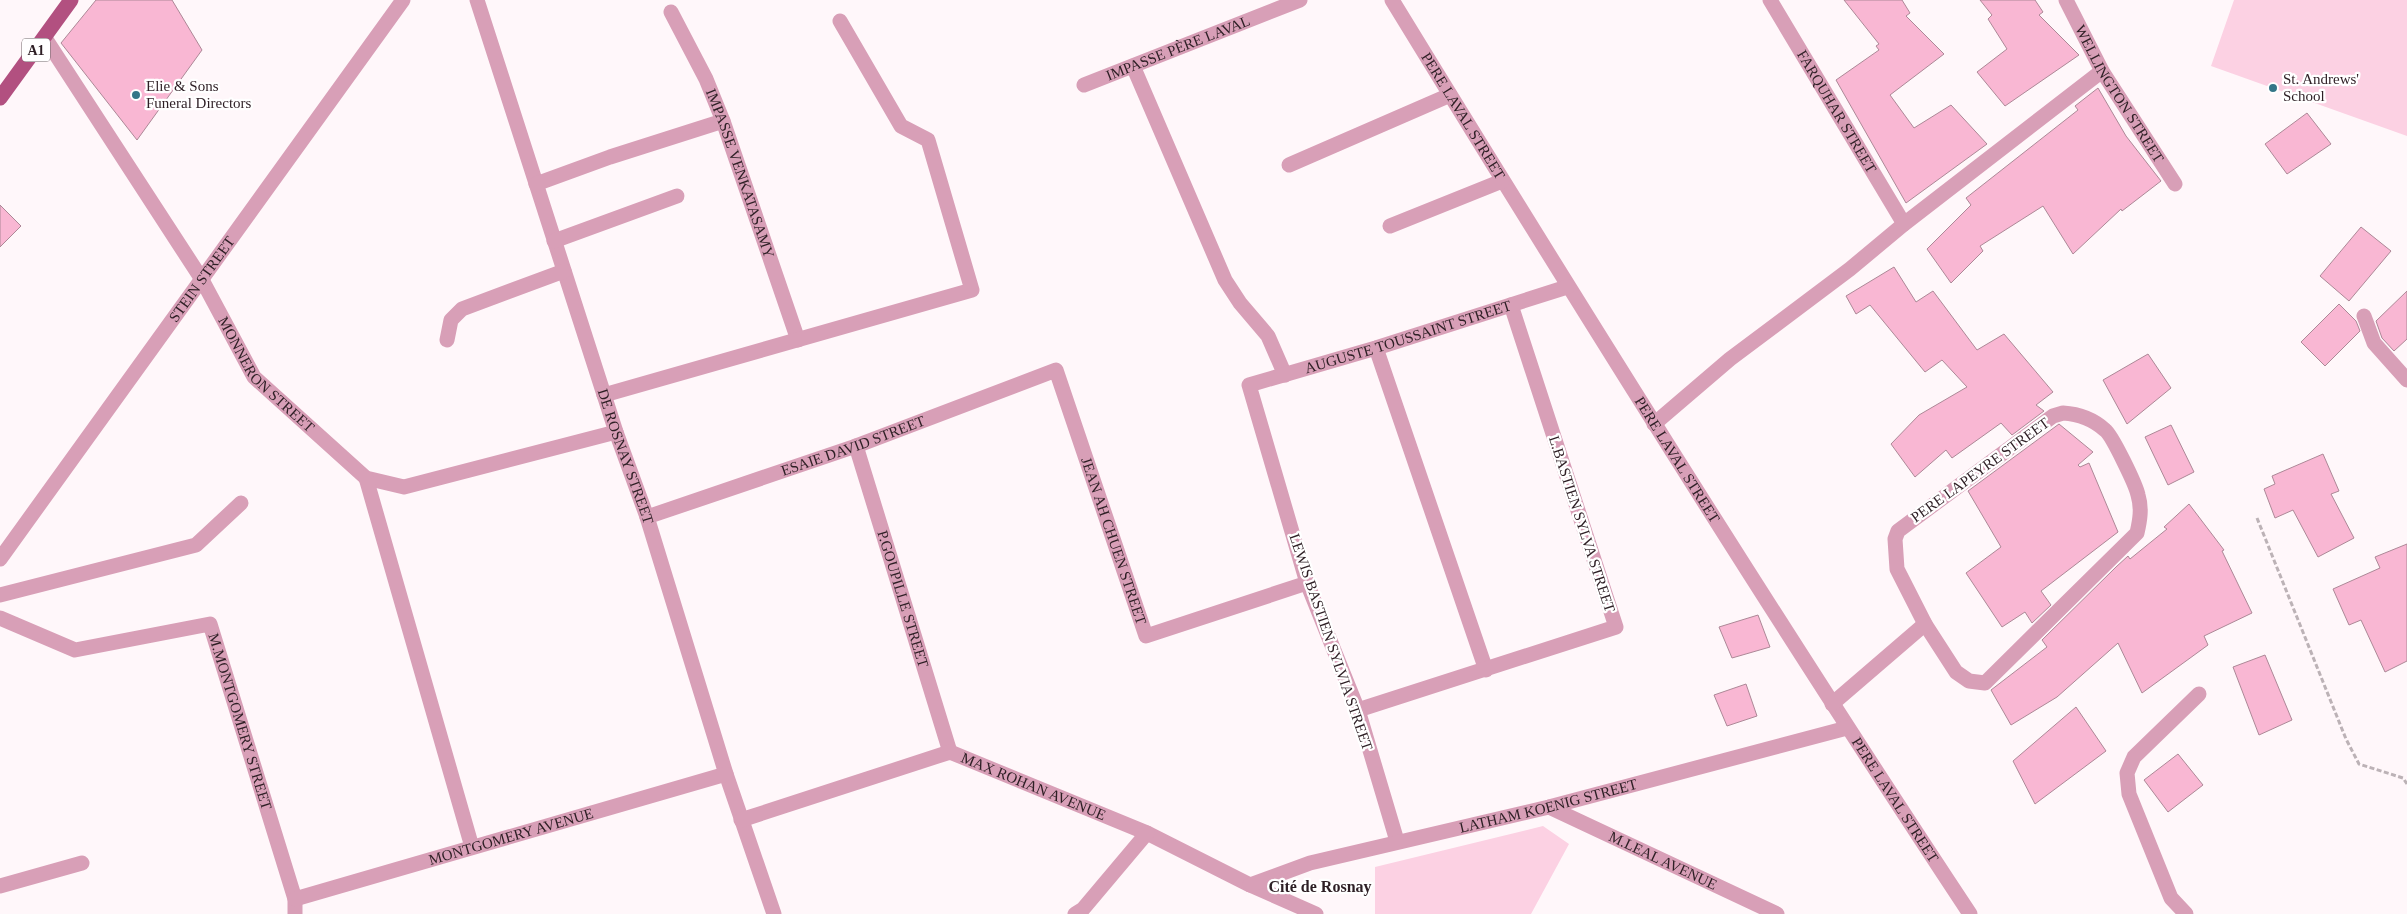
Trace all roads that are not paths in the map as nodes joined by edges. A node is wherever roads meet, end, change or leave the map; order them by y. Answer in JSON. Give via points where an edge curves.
{"nodes":[{"id":1,"x":403,"y":0,"type":"edge"},
{"id":2,"x":476,"y":0,"type":"edge"},
{"id":3,"x":1300,"y":0,"type":"edge"},
{"id":4,"x":1392,"y":0,"type":"edge"},
{"id":5,"x":1770,"y":0,"type":"edge"},
{"id":6,"x":2066,"y":0,"type":"edge"},
{"id":7,"x":64,"y":4,"type":"edge"},
{"id":8,"x":671,"y":12,"type":"dead end"},
{"id":9,"x":840,"y":21,"type":"dead end"},
{"id":10,"x":44,"y":38,"type":"junction"},
{"id":11,"x":1133,"y":66,"type":"junction"},
{"id":12,"x":2102,"y":71,"type":"junction"},
{"id":13,"x":1084,"y":85,"type":"dead end"},
{"id":14,"x":1450,"y":96,"type":"junction"},
{"id":15,"x":0,"y":98,"type":"edge"},
{"id":16,"x":723,"y":121,"type":"junction"},
{"id":17,"x":1289,"y":166,"type":"dead end"},
{"id":18,"x":1502,"y":181,"type":"junction"},
{"id":19,"x":536,"y":184,"type":"junction"},
{"id":20,"x":2175,"y":184,"type":"dead end"},
{"id":21,"x":677,"y":196,"type":"dead end"},
{"id":22,"x":1904,"y":224,"type":"junction"},
{"id":23,"x":1390,"y":226,"type":"dead end"},
{"id":24,"x":554,"y":241,"type":"junction"},
{"id":25,"x":564,"y":271,"type":"junction"},
{"id":26,"x":201,"y":278,"type":"junction"},
{"id":27,"x":1567,"y":288,"type":"junction"},
{"id":28,"x":1511,"y":305,"type":"junction"},
{"id":29,"x":2364,"y":316,"type":"dead end"},
{"id":30,"x":447,"y":340,"type":"dead end"},
{"id":31,"x":798,"y":340,"type":"junction"},
{"id":32,"x":1376,"y":348,"type":"junction"},
{"id":33,"x":1056,"y":370,"type":"joint"},
{"id":34,"x":1285,"y":375,"type":"junction"},
{"id":35,"x":2407,"y":380,"type":"edge"},
{"id":36,"x":1249,"y":385,"type":"joint"},
{"id":37,"x":604,"y":395,"type":"junction"},
{"id":38,"x":1654,"y":424,"type":"junction"},
{"id":39,"x":616,"y":432,"type":"junction"},
{"id":40,"x":856,"y":446,"type":"junction"},
{"id":41,"x":366,"y":478,"type":"junction"},
{"id":42,"x":241,"y":503,"type":"dead end"},
{"id":43,"x":647,"y":517,"type":"junction"},
{"id":44,"x":0,"y":559,"type":"edge"},
{"id":45,"x":1307,"y":583,"type":"junction"},
{"id":46,"x":0,"y":595,"type":"edge"},
{"id":47,"x":0,"y":618,"type":"edge"},
{"id":48,"x":1925,"y":624,"type":"junction"},
{"id":49,"x":1486,"y":670,"type":"junction"},
{"id":50,"x":2199,"y":694,"type":"dead end"},
{"id":51,"x":1832,"y":704,"type":"junction"},
{"id":52,"x":1358,"y":710,"type":"junction"},
{"id":53,"x":1847,"y":728,"type":"junction"},
{"id":54,"x":950,"y":752,"type":"junction"},
{"id":55,"x":726,"y":774,"type":"junction"},
{"id":56,"x":1549,"y":807,"type":"junction"},
{"id":57,"x":741,"y":820,"type":"junction"},
{"id":58,"x":1147,"y":833,"type":"junction"},
{"id":59,"x":1397,"y":841,"type":"junction"},
{"id":60,"x":472,"y":847,"type":"junction"},
{"id":61,"x":82,"y":863,"type":"dead end"},
{"id":62,"x":1250,"y":885,"type":"junction"},
{"id":63,"x":0,"y":886,"type":"edge"},
{"id":64,"x":295,"y":906,"type":"edge"},
{"id":65,"x":774,"y":914,"type":"edge"},
{"id":66,"x":1075,"y":914,"type":"edge"},
{"id":67,"x":1316,"y":914,"type":"edge"},
{"id":68,"x":1777,"y":914,"type":"edge"},
{"id":69,"x":1970,"y":914,"type":"edge"},
{"id":70,"x":2186,"y":914,"type":"edge"}],
"edges":[{"from":1,"to":26,"type":"street","name":"STEIN STREET"},
{"from":2,"to":19,"type":"street","name":"DE ROSNAY STREET"},
{"from":3,"to":11,"type":"street","name":"IMPASSE PÈRE LAVAL"},
{"from":4,"to":14,"type":"street","name":"PERE LAVAL STREET"},
{"from":5,"to":22,"type":"street","name":"FARQUHAR STREET"},
{"from":6,"to":12,"type":"street","name":"WELLINGTON STREET"},
{"from":7,"to":10,"type":"main road","number":"A1"},
{"from":8,"to":16,"type":"street","name":"IMPASSE VENKATASAMY","via":[[706,79]]},
{"from":9,"to":31,"type":"street","via":[[902,126],[928,140],[972,290]]},
{"from":10,"to":15,"type":"main road","number":"A1"},
{"from":10,"to":26,"type":"street","name":"MONNERON STREET"},
{"from":11,"to":13,"type":"street","name":"IMPASSE PÈRE LAVAL"},
{"from":11,"to":34,"type":"street","via":[[1225,280],[1268,336]]},
{"from":12,"to":20,"type":"street","name":"WELLINGTON STREET"},
{"from":12,"to":22,"type":"street"},
{"from":14,"to":17,"type":"street"},
{"from":14,"to":18,"type":"street","name":"PERE LAVAL STREET"},
{"from":16,"to":19,"type":"street"},
{"from":16,"to":31,"type":"street","name":"IMPASSE VENKATASAMY"},
{"from":18,"to":23,"type":"street"},
{"from":18,"to":27,"type":"street","name":"PERE LAVAL STREET"},
{"from":19,"to":24,"type":"street","name":"DE ROSNAY STREET"},
{"from":21,"to":24,"type":"street"},
{"from":22,"to":38,"type":"street","via":[[1730,359]]},
{"from":24,"to":25,"type":"street","name":"DE ROSNAY STREET"},
{"from":25,"to":30,"type":"street","via":[[462,309],[451,320]]},
{"from":25,"to":37,"type":"street","name":"DE ROSNAY STREET"},
{"from":26,"to":41,"type":"street","name":"MONNERON STREET","via":[[254,377]]},
{"from":26,"to":44,"type":"street","name":"STEIN STREET"},
{"from":27,"to":28,"type":"street","name":"AUGUSTE TOUSSAINT STREET"},
{"from":27,"to":38,"type":"street","name":"PERE LAVAL STREET"},
{"from":28,"to":32,"type":"street","name":"AUGUSTE TOUSSAINT STREET"},
{"from":28,"to":49,"type":"street","name":"L.BASTIEN SYLVA STREET","via":[[1616,627]]},
{"from":29,"to":35,"type":"street","via":[[2374,343]]},
{"from":31,"to":37,"type":"street"},
{"from":32,"to":34,"type":"street","name":"AUGUSTE TOUSSAINT STREET"},
{"from":32,"to":49,"type":"street"},
{"from":33,"to":40,"type":"street","name":"ESAIE DAVID STREET"},
{"from":33,"to":45,"type":"street","name":"JEAN AH CHUEN STREET","via":[[1146,636]]},
{"from":34,"to":36,"type":"street","name":"AUGUSTE TOUSSAINT STREET"},
{"from":36,"to":45,"type":"street","name":"LEWIS BASTIEN SYLVIA STREET"},
{"from":37,"to":39,"type":"street","name":"DE ROSNAY STREET"},
{"from":38,"to":51,"type":"street","name":"PERE LAVAL STREET"},
{"from":39,"to":41,"type":"street","name":"MONNERON STREET","via":[[404,487]]},
{"from":39,"to":43,"type":"street","name":"DE ROSNAY STREET"},
{"from":40,"to":43,"type":"street","name":"ESAIE DAVID STREET"},
{"from":40,"to":54,"type":"street","name":"P.GOUPILLE STREET"},
{"from":41,"to":60,"type":"street"},
{"from":42,"to":46,"type":"street","via":[[196,545]]},
{"from":43,"to":55,"type":"street","name":"DE ROSNAY STREET"},
{"from":45,"to":52,"type":"street","name":"LEWIS BASTIEN SYLVIA STREET"},
{"from":47,"to":64,"type":"street","name":"M.MONTGOMERY STREET","via":[[75,650],[210,624]]},
{"from":48,"to":48,"type":"street","name":"PERE LAPEYRE STREET","via":[[1956,672],[1969,680],[1985,683],[2128,544],[2137,533],[2140,522],[2138,494],[2107,431],[2080,415],[2063,413],[2053,416],[1898,531],[1895,539],[1897,568]]},
{"from":48,"to":51,"type":"street"},
{"from":49,"to":52,"type":"street","name":"L.BASTIEN SYLVA STREET"},
{"from":50,"to":70,"type":"street","via":[[2134,757],[2127,773],[2128,794],[2171,898]]},
{"from":51,"to":53,"type":"street","name":"PERE LAVAL STREET"},
{"from":52,"to":59,"type":"street","name":"LEWIS BASTIEN SYLVIA STREET"},
{"from":53,"to":56,"type":"street","name":"LATHAM KOENIG STREET"},
{"from":53,"to":69,"type":"street","name":"PERE LAVAL STREET"},
{"from":54,"to":57,"type":"street","name":"MAX ROHAN AVENUE"},
{"from":54,"to":58,"type":"street","name":"MAX ROHAN AVENUE"},
{"from":55,"to":57,"type":"street","name":"DE ROSNAY STREET"},
{"from":55,"to":60,"type":"street","name":"MONTGOMERY AVENUE"},
{"from":56,"to":59,"type":"street","name":"LATHAM KOENIG STREET"},
{"from":56,"to":68,"type":"street","name":"M.LEAL AVENUE"},
{"from":57,"to":65,"type":"street","name":"DE ROSNAY STREET"},
{"from":58,"to":62,"type":"street","name":"MAX ROHAN AVENUE"},
{"from":58,"to":66,"type":"street","via":[[1083,909]]},
{"from":59,"to":62,"type":"street","name":"LATHAM KOENIG STREET","via":[[1310,863]]},
{"from":60,"to":64,"type":"street","name":"MONTGOMERY AVENUE"},
{"from":61,"to":63,"type":"street"},
{"from":62,"to":67,"type":"street","name":"MAX ROHAN AVENUE"}]}
